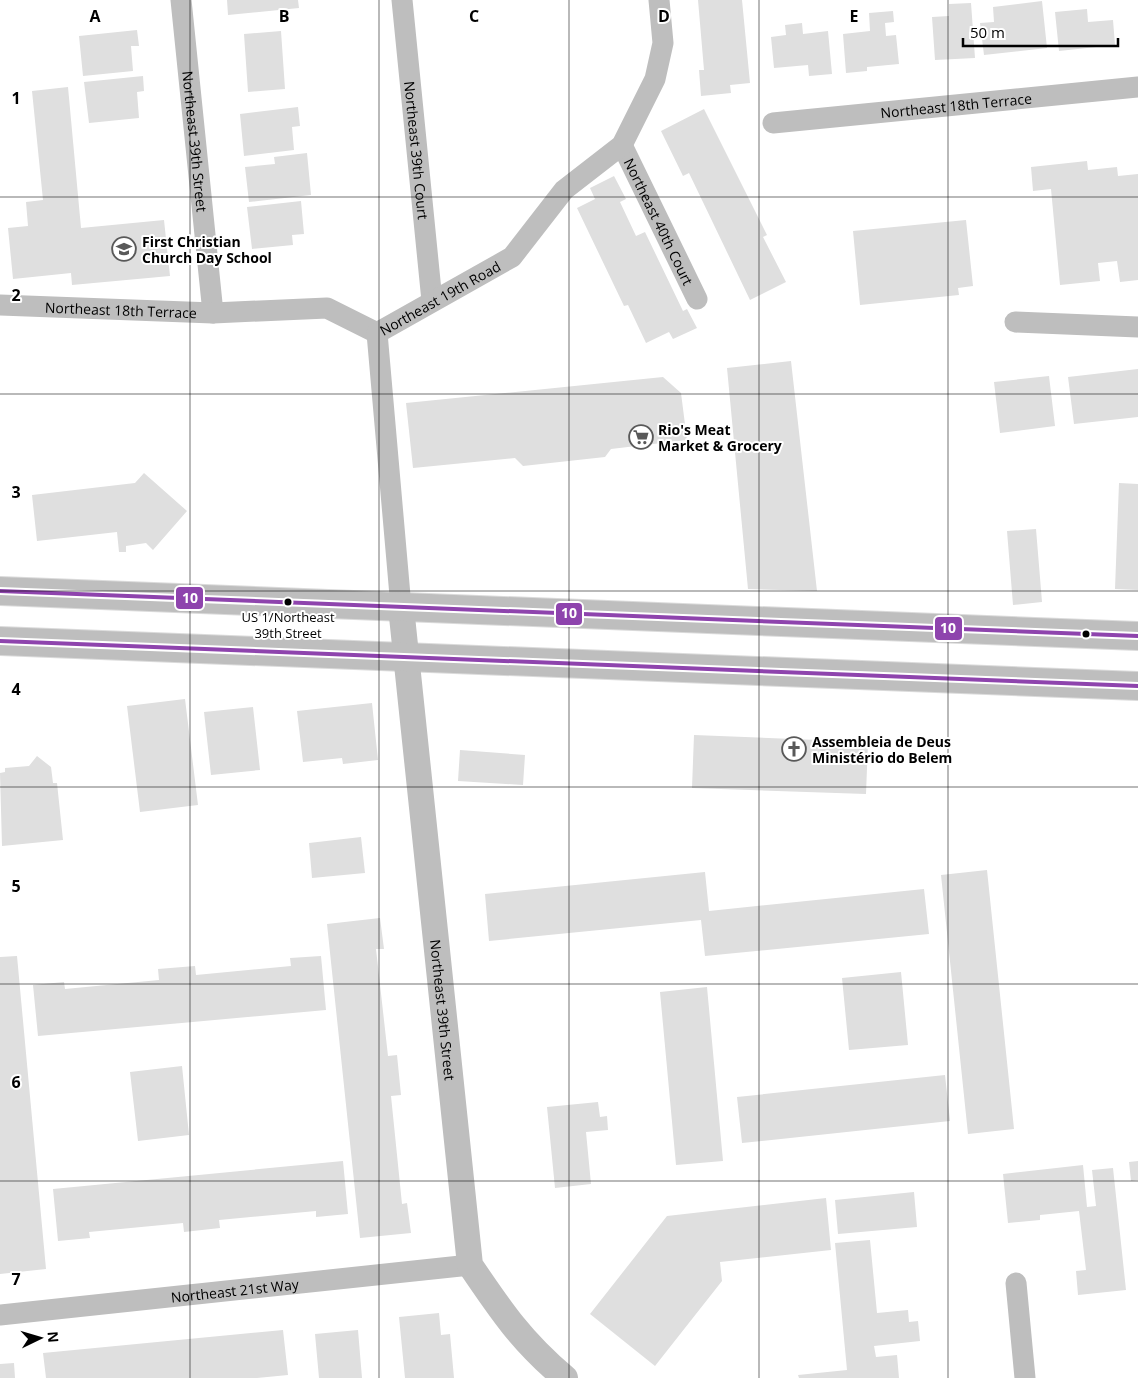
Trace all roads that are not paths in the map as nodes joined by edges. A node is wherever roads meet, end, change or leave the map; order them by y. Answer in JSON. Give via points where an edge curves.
{"nodes":[{"id":1,"x":181,"y":0,"type":"edge"},
{"id":2,"x":402,"y":0,"type":"edge"},
{"id":3,"x":659,"y":0,"type":"edge"},
{"id":4,"x":1138,"y":87,"type":"edge"},
{"id":5,"x":773,"y":123,"type":"dead end"},
{"id":6,"x":622,"y":145,"type":"junction"},
{"id":7,"x":697,"y":299,"type":"dead end"},
{"id":8,"x":432,"y":301,"type":"junction"},
{"id":9,"x":0,"y":305,"type":"edge"},
{"id":10,"x":213,"y":313,"type":"junction"},
{"id":11,"x":1015,"y":322,"type":"dead end"},
{"id":12,"x":1138,"y":327,"type":"edge"},
{"id":13,"x":377,"y":333,"type":"junction"},
{"id":14,"x":0,"y":591,"type":"edge"},
{"id":15,"x":401,"y":607,"type":"junction"},
{"id":16,"x":1138,"y":636,"type":"edge"},
{"id":17,"x":0,"y":641,"type":"edge"},
{"id":18,"x":406,"y":657,"type":"junction"},
{"id":19,"x":1138,"y":686,"type":"edge"},
{"id":20,"x":470,"y":1265,"type":"junction"},
{"id":21,"x":1016,"y":1283,"type":"dead end"},
{"id":22,"x":0,"y":1315,"type":"edge"},
{"id":23,"x":565,"y":1378,"type":"edge"},
{"id":24,"x":1024,"y":1378,"type":"edge"}],
"edges":[{"from":1,"to":10,"type":"street","name":"Northeast 39th Street"},
{"from":2,"to":8,"type":"street","name":"Northeast 39th Court"},
{"from":3,"to":6,"type":"street","via":[[663,43],[655,79]]},
{"from":4,"to":5,"type":"street","name":"Northeast 18th Terrace"},
{"from":6,"to":7,"type":"street","name":"Northeast 40th Court"},
{"from":6,"to":8,"type":"street","name":"Northeast 19th Road","via":[[564,190],[512,257]]},
{"from":8,"to":13,"type":"street","name":"Northeast 19th Road"},
{"from":9,"to":10,"type":"street","name":"Northeast 18th Terrace"},
{"from":10,"to":13,"type":"street","name":"Northeast 19th Road","via":[[327,308]]},
{"from":11,"to":12,"type":"street"},
{"from":13,"to":15,"type":"street"},
{"from":14,"to":15,"type":"main road"},
{"from":15,"to":16,"type":"main road"},
{"from":15,"to":18,"type":"street","name":"Northeast 39th Street"},
{"from":17,"to":18,"type":"main road"},
{"from":18,"to":19,"type":"main road"},
{"from":18,"to":20,"type":"street","name":"Northeast 39th Street"},
{"from":20,"to":22,"type":"street","name":"Northeast 21st Way"},
{"from":20,"to":23,"type":"street","name":"Northeast 39th Street","via":[[519,1335]]},
{"from":21,"to":24,"type":"street"}]}
